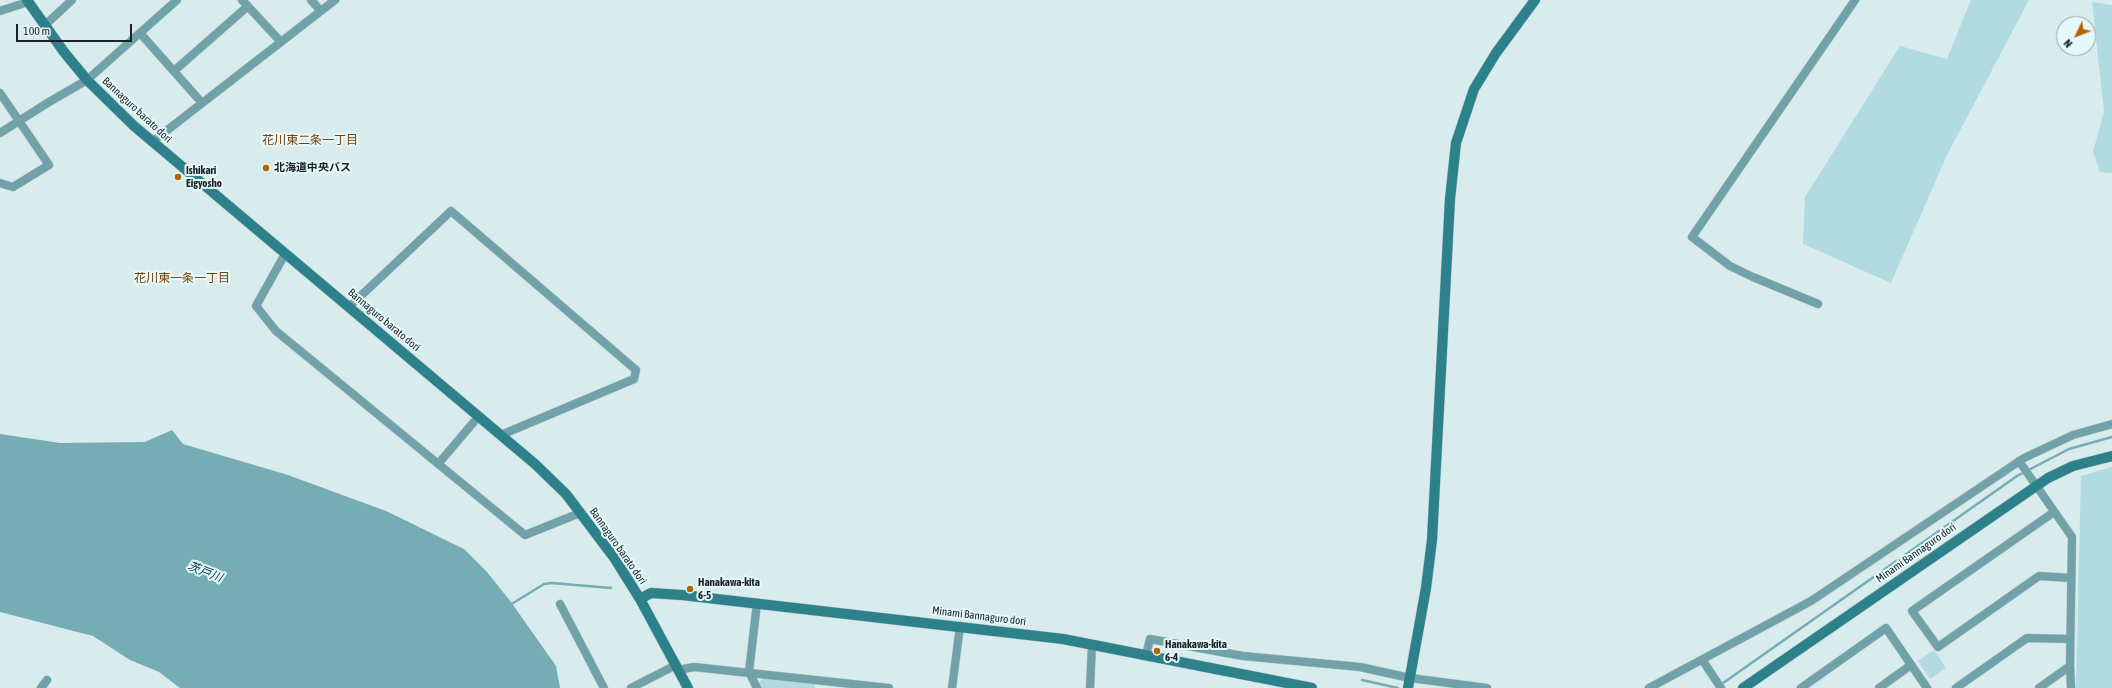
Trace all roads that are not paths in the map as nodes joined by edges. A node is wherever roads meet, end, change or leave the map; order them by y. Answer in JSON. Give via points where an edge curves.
{"nodes":[{"id":1,"x":72,"y":0,"type":"edge"},
{"id":2,"x":176,"y":0,"type":"edge"},
{"id":3,"x":311,"y":0,"type":"edge"},
{"id":4,"x":335,"y":0,"type":"edge"},
{"id":5,"x":1535,"y":0,"type":"edge"},
{"id":6,"x":1856,"y":0,"type":"edge"},
{"id":7,"x":27,"y":1,"type":"edge"},
{"id":8,"x":245,"y":3,"type":"edge"},
{"id":9,"x":0,"y":11,"type":"edge"},
{"id":10,"x":321,"y":11,"type":"junction"},
{"id":11,"x":44,"y":26,"type":"junction"},
{"id":12,"x":140,"y":33,"type":"junction"},
{"id":13,"x":281,"y":42,"type":"junction"},
{"id":14,"x":174,"y":71,"type":"junction"},
{"id":15,"x":87,"y":80,"type":"junction"},
{"id":16,"x":0,"y":94,"type":"edge"},
{"id":17,"x":202,"y":103,"type":"junction"},
{"id":18,"x":18,"y":122,"type":"junction"},
{"id":19,"x":0,"y":133,"type":"edge"},
{"id":20,"x":152,"y":142,"type":"junction"},
{"id":21,"x":0,"y":183,"type":"edge"},
{"id":22,"x":285,"y":254,"type":"junction"},
{"id":23,"x":1818,"y":304,"type":"dead end"},
{"id":24,"x":350,"y":306,"type":"junction"},
{"id":25,"x":479,"y":416,"type":"junction"},
{"id":26,"x":2112,"y":424,"type":"edge"},
{"id":27,"x":502,"y":435,"type":"junction"},
{"id":28,"x":2112,"y":456,"type":"edge"},
{"id":29,"x":438,"y":464,"type":"junction"},
{"id":30,"x":2021,"y":464,"type":"junction"},
{"id":31,"x":2036,"y":486,"type":"junction"},
{"id":32,"x":2054,"y":512,"type":"junction"},
{"id":33,"x":580,"y":513,"type":"junction"},
{"id":34,"x":2071,"y":578,"type":"junction"},
{"id":35,"x":640,"y":599,"type":"junction"},
{"id":36,"x":756,"y":603,"type":"junction"},
{"id":37,"x":560,"y":604,"type":"dead end"},
{"id":38,"x":960,"y":626,"type":"junction"},
{"id":39,"x":2070,"y":639,"type":"junction"},
{"id":40,"x":1092,"y":645,"type":"junction"},
{"id":41,"x":1146,"y":655,"type":"junction"},
{"id":42,"x":1703,"y":661,"type":"junction"},
{"id":43,"x":1911,"y":665,"type":"junction"},
{"id":44,"x":2070,"y":666,"type":"junction"},
{"id":45,"x":677,"y":668,"type":"junction"},
{"id":46,"x":749,"y":672,"type":"junction"},
{"id":47,"x":46,"y":680,"type":"dead end"},
{"id":48,"x":1409,"y":683,"type":"edge"},
{"id":49,"x":1719,"y":684,"type":"edge"},
{"id":50,"x":41,"y":688,"type":"edge"},
{"id":51,"x":604,"y":688,"type":"edge"},
{"id":52,"x":630,"y":688,"type":"edge"},
{"id":53,"x":688,"y":688,"type":"edge"},
{"id":54,"x":757,"y":688,"type":"edge"},
{"id":55,"x":884,"y":688,"type":"edge"},
{"id":56,"x":888,"y":688,"type":"edge"},
{"id":57,"x":952,"y":688,"type":"edge"},
{"id":58,"x":1090,"y":688,"type":"edge"},
{"id":59,"x":1312,"y":688,"type":"edge"},
{"id":60,"x":1487,"y":688,"type":"edge"},
{"id":61,"x":1649,"y":688,"type":"edge"},
{"id":62,"x":1743,"y":688,"type":"edge"},
{"id":63,"x":1801,"y":688,"type":"edge"},
{"id":64,"x":1879,"y":688,"type":"edge"},
{"id":65,"x":1927,"y":688,"type":"edge"},
{"id":66,"x":1956,"y":688,"type":"edge"},
{"id":67,"x":2039,"y":688,"type":"edge"},
{"id":68,"x":2071,"y":688,"type":"edge"}],
"edges":[{"from":1,"to":11,"type":"street"},
{"from":2,"to":12,"type":"street"},
{"from":3,"to":10,"type":"street"},
{"from":4,"to":10,"type":"street"},
{"from":5,"to":48,"type":"street","via":[[1496,53],[1474,89],[1456,143],[1451,177],[1432,540]]},
{"from":6,"to":23,"type":"street","via":[[1692,237],[1730,266]]},
{"from":7,"to":9,"type":"street"},
{"from":7,"to":11,"type":"street","name":"Bannaguro barato dori"},
{"from":8,"to":13,"type":"street"},
{"from":8,"to":14,"type":"street"},
{"from":10,"to":13,"type":"street"},
{"from":11,"to":15,"type":"street","name":"Bannaguro barato dori"},
{"from":12,"to":14,"type":"street"},
{"from":12,"to":15,"type":"street"},
{"from":13,"to":17,"type":"street"},
{"from":14,"to":17,"type":"street"},
{"from":15,"to":18,"type":"street"},
{"from":15,"to":20,"type":"street","name":"Bannaguro barato dori"},
{"from":16,"to":18,"type":"street"},
{"from":17,"to":20,"type":"street"},
{"from":18,"to":19,"type":"street"},
{"from":18,"to":21,"type":"street","via":[[49,166],[14,187]]},
{"from":20,"to":22,"type":"street","name":"Bannaguro barato dori"},
{"from":22,"to":24,"type":"street","name":"Bannaguro barato dori"},
{"from":22,"to":29,"type":"street","via":[[256,306],[276,331]]},
{"from":24,"to":25,"type":"street","name":"Bannaguro barato dori"},
{"from":24,"to":27,"type":"street","via":[[451,211],[636,370],[634,379]]},
{"from":25,"to":27,"type":"street","name":"Bannaguro barato dori"},
{"from":25,"to":29,"type":"street"},
{"from":26,"to":30,"type":"street","via":[[2073,435]]},
{"from":27,"to":33,"type":"street","name":"Bannaguro barato dori","via":[[566,494]]},
{"from":28,"to":31,"type":"street","name":"Minami Bannaguro dori","via":[[2073,466]]},
{"from":29,"to":33,"type":"street","via":[[525,535]]},
{"from":30,"to":31,"type":"street"},
{"from":30,"to":42,"type":"street","via":[[1811,601]]},
{"from":31,"to":32,"type":"street"},
{"from":31,"to":62,"type":"street","name":"Minami Bannaguro dori"},
{"from":32,"to":34,"type":"street","via":[[2072,537]]},
{"from":32,"to":34,"type":"street","via":[[1912,611],[1938,647],[2039,576]]},
{"from":33,"to":35,"type":"street","name":"Bannaguro barato dori","via":[[615,559]]},
{"from":34,"to":39,"type":"street"},
{"from":35,"to":36,"type":"street","name":"Minami Bannaguro dori","via":[[651,592]]},
{"from":35,"to":45,"type":"street","name":"Bannaguro barato dori"},
{"from":36,"to":38,"type":"street","name":"Minami Bannaguro dori"},
{"from":36,"to":46,"type":"street"},
{"from":37,"to":51,"type":"street"},
{"from":38,"to":40,"type":"street","name":"Minami Bannaguro dori"},
{"from":38,"to":57,"type":"street"},
{"from":39,"to":44,"type":"street"},
{"from":39,"to":66,"type":"street","via":[[2027,638]]},
{"from":40,"to":41,"type":"street","name":"Minami Bannaguro dori"},
{"from":40,"to":58,"type":"street"},
{"from":41,"to":48,"type":"street","via":[[1150,639],[1242,656],[1360,668]]},
{"from":41,"to":59,"type":"street","name":"Minami Bannaguro dori"},
{"from":42,"to":49,"type":"street"},
{"from":42,"to":61,"type":"street"},
{"from":43,"to":63,"type":"street","via":[[1886,628]]},
{"from":43,"to":64,"type":"street"},
{"from":43,"to":65,"type":"street"},
{"from":44,"to":67,"type":"street"},
{"from":44,"to":68,"type":"street"},
{"from":45,"to":46,"type":"street"},
{"from":45,"to":52,"type":"street"},
{"from":45,"to":53,"type":"street","name":"Bannaguro barato dori"},
{"from":46,"to":54,"type":"street"},
{"from":46,"to":55,"type":"street"},
{"from":47,"to":50,"type":"street"},
{"from":48,"to":60,"type":"street"},
{"from":55,"to":56,"type":"street"}]}
